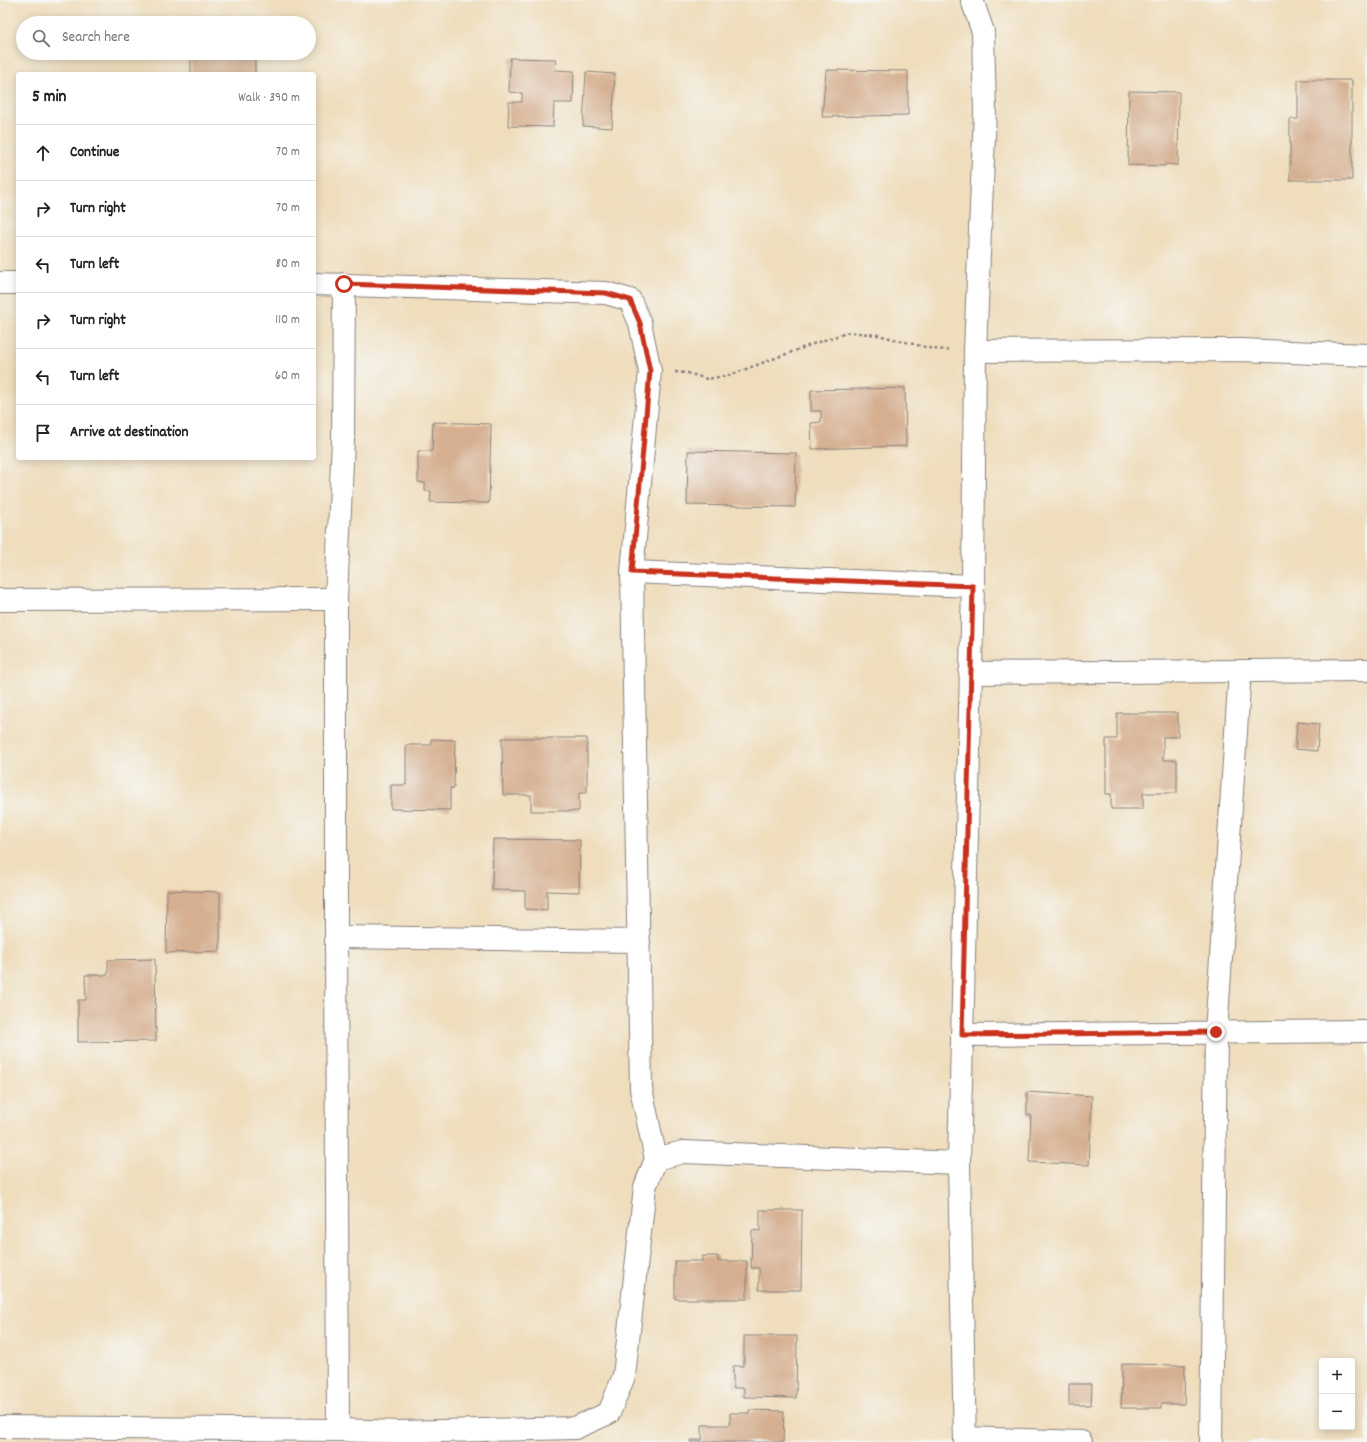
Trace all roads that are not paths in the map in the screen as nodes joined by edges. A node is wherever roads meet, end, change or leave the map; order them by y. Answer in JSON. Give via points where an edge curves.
{"nodes":[{"id":1,"x":972,"y":0,"type":"edge"},
{"id":2,"x":0,"y":283,"type":"edge"},
{"id":3,"x":16,"y":283,"type":"edge"},
{"id":4,"x":316,"y":284,"type":"edge"},
{"id":5,"x":344,"y":284,"type":"junction"},
{"id":6,"x":975,"y":351,"type":"junction"},
{"id":7,"x":1367,"y":355,"type":"edge"},
{"id":8,"x":632,"y":572,"type":"junction"},
{"id":9,"x":973,"y":586,"type":"junction"},
{"id":10,"x":336,"y":599,"type":"junction"},
{"id":11,"x":0,"y":600,"type":"edge"},
{"id":12,"x":1367,"y":670,"type":"edge"},
{"id":13,"x":1240,"y":671,"type":"junction"},
{"id":14,"x":970,"y":673,"type":"junction"},
{"id":15,"x":336,"y":936,"type":"junction"},
{"id":16,"x":638,"y":941,"type":"junction"},
{"id":17,"x":1367,"y":1031,"type":"edge"},
{"id":18,"x":1216,"y":1032,"type":"junction"},
{"id":19,"x":962,"y":1035,"type":"junction"},
{"id":20,"x":656,"y":1159,"type":"junction"},
{"id":21,"x":960,"y":1163,"type":"junction"},
{"id":22,"x":0,"y":1427,"type":"edge"},
{"id":23,"x":338,"y":1430,"type":"junction"},
{"id":24,"x":965,"y":1440,"type":"edge"},
{"id":25,"x":1081,"y":1442,"type":"edge"},
{"id":26,"x":1211,"y":1442,"type":"edge"}],
"edges":[{"from":1,"to":6,"type":"street","via":[[983,32],[985,111]]},
{"from":2,"to":3,"type":"street"},
{"from":4,"to":5,"type":"street"},
{"from":5,"to":8,"type":"street","via":[[606,293],[630,300],[640,323],[650,371]]},
{"from":5,"to":10,"type":"street","via":[[343,440]]},
{"from":6,"to":7,"type":"street","via":[[1241,350]]},
{"from":6,"to":9,"type":"street"},
{"from":8,"to":9,"type":"street"},
{"from":8,"to":16,"type":"street"},
{"from":9,"to":14,"type":"street"},
{"from":10,"to":11,"type":"street"},
{"from":10,"to":15,"type":"street"},
{"from":12,"to":13,"type":"street"},
{"from":13,"to":14,"type":"street"},
{"from":13,"to":18,"type":"street"},
{"from":14,"to":19,"type":"street"},
{"from":15,"to":16,"type":"street"},
{"from":15,"to":23,"type":"street"},
{"from":16,"to":20,"type":"street","via":[[641,1089]]},
{"from":17,"to":18,"type":"street"},
{"from":18,"to":19,"type":"street"},
{"from":18,"to":26,"type":"street"},
{"from":19,"to":21,"type":"street"},
{"from":20,"to":21,"type":"street","via":[[683,1152]]},
{"from":20,"to":23,"type":"street","via":[[645,1187],[624,1376],[609,1413],[575,1428],[399,1432]]},
{"from":21,"to":24,"type":"street"},
{"from":22,"to":23,"type":"street"},
{"from":24,"to":25,"type":"street"}]}
